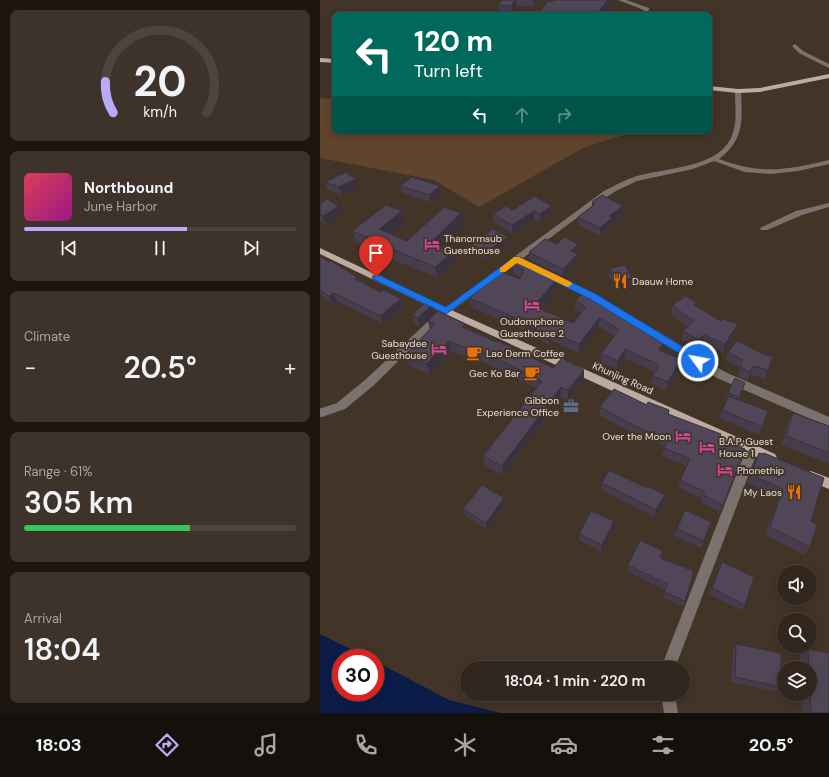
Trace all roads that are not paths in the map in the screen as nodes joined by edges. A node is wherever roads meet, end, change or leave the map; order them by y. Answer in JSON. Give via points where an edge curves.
{"nodes":[{"id":1,"x":621,"y":0,"type":"edge"},
{"id":2,"x":647,"y":12,"type":"edge"},
{"id":3,"x":795,"y":46,"type":"dead end"},
{"id":4,"x":320,"y":60,"type":"edge"},
{"id":5,"x":332,"y":61,"type":"edge"},
{"id":6,"x":829,"y":66,"type":"edge"},
{"id":7,"x":829,"y":76,"type":"edge"},
{"id":8,"x":712,"y":88,"type":"edge"},
{"id":9,"x":738,"y":91,"type":"junction"},
{"id":10,"x":714,"y":159,"type":"junction"},
{"id":11,"x":829,"y":162,"type":"edge"},
{"id":12,"x":829,"y":205,"type":"edge"},
{"id":13,"x":764,"y":228,"type":"dead end"},
{"id":14,"x":320,"y":251,"type":"edge"},
{"id":15,"x":538,"y":269,"type":"edge"},
{"id":16,"x":606,"y":304,"type":"edge"},
{"id":17,"x":446,"y":311,"type":"junction"},
{"id":18,"x":650,"y":330,"type":"edge"},
{"id":19,"x":320,"y":412,"type":"edge"},
{"id":20,"x":829,"y":422,"type":"edge"},
{"id":21,"x":752,"y":450,"type":"junction"},
{"id":22,"x":780,"y":462,"type":"edge"},
{"id":23,"x":801,"y":471,"type":"edge"},
{"id":24,"x":829,"y":484,"type":"edge"},
{"id":25,"x":671,"y":661,"type":"edge"},
{"id":26,"x":669,"y":701,"type":"edge"},
{"id":27,"x":671,"y":713,"type":"edge"}],
"edges":[{"from":1,"to":2,"type":"street","via":[[647,9]]},
{"from":3,"to":6,"type":"street","via":[[801,52]]},
{"from":4,"to":5,"type":"main road"},
{"from":7,"to":9,"type":"main road","via":[[760,90]]},
{"from":8,"to":9,"type":"main road"},
{"from":9,"to":10,"type":"street","via":[[738,126],[731,142]]},
{"from":10,"to":11,"type":"street","via":[[744,170],[772,173]]},
{"from":10,"to":17,"type":"street","via":[[694,166],[648,175],[612,190],[594,201],[520,261]]},
{"from":12,"to":13,"type":"street","via":[[799,213]]},
{"from":14,"to":17,"type":"main road","name":"Khunjing Road"},
{"from":15,"to":16,"type":"street"},
{"from":17,"to":19,"type":"street","via":[[341,406]]},
{"from":17,"to":21,"type":"main road","name":"Khunjing Road"},
{"from":18,"to":20,"type":"street","via":[[721,375]]},
{"from":21,"to":22,"type":"main road","name":"Khunjing Road"},
{"from":21,"to":25,"type":"street"},
{"from":23,"to":24,"type":"main road"},
{"from":26,"to":27,"type":"street"}]}
